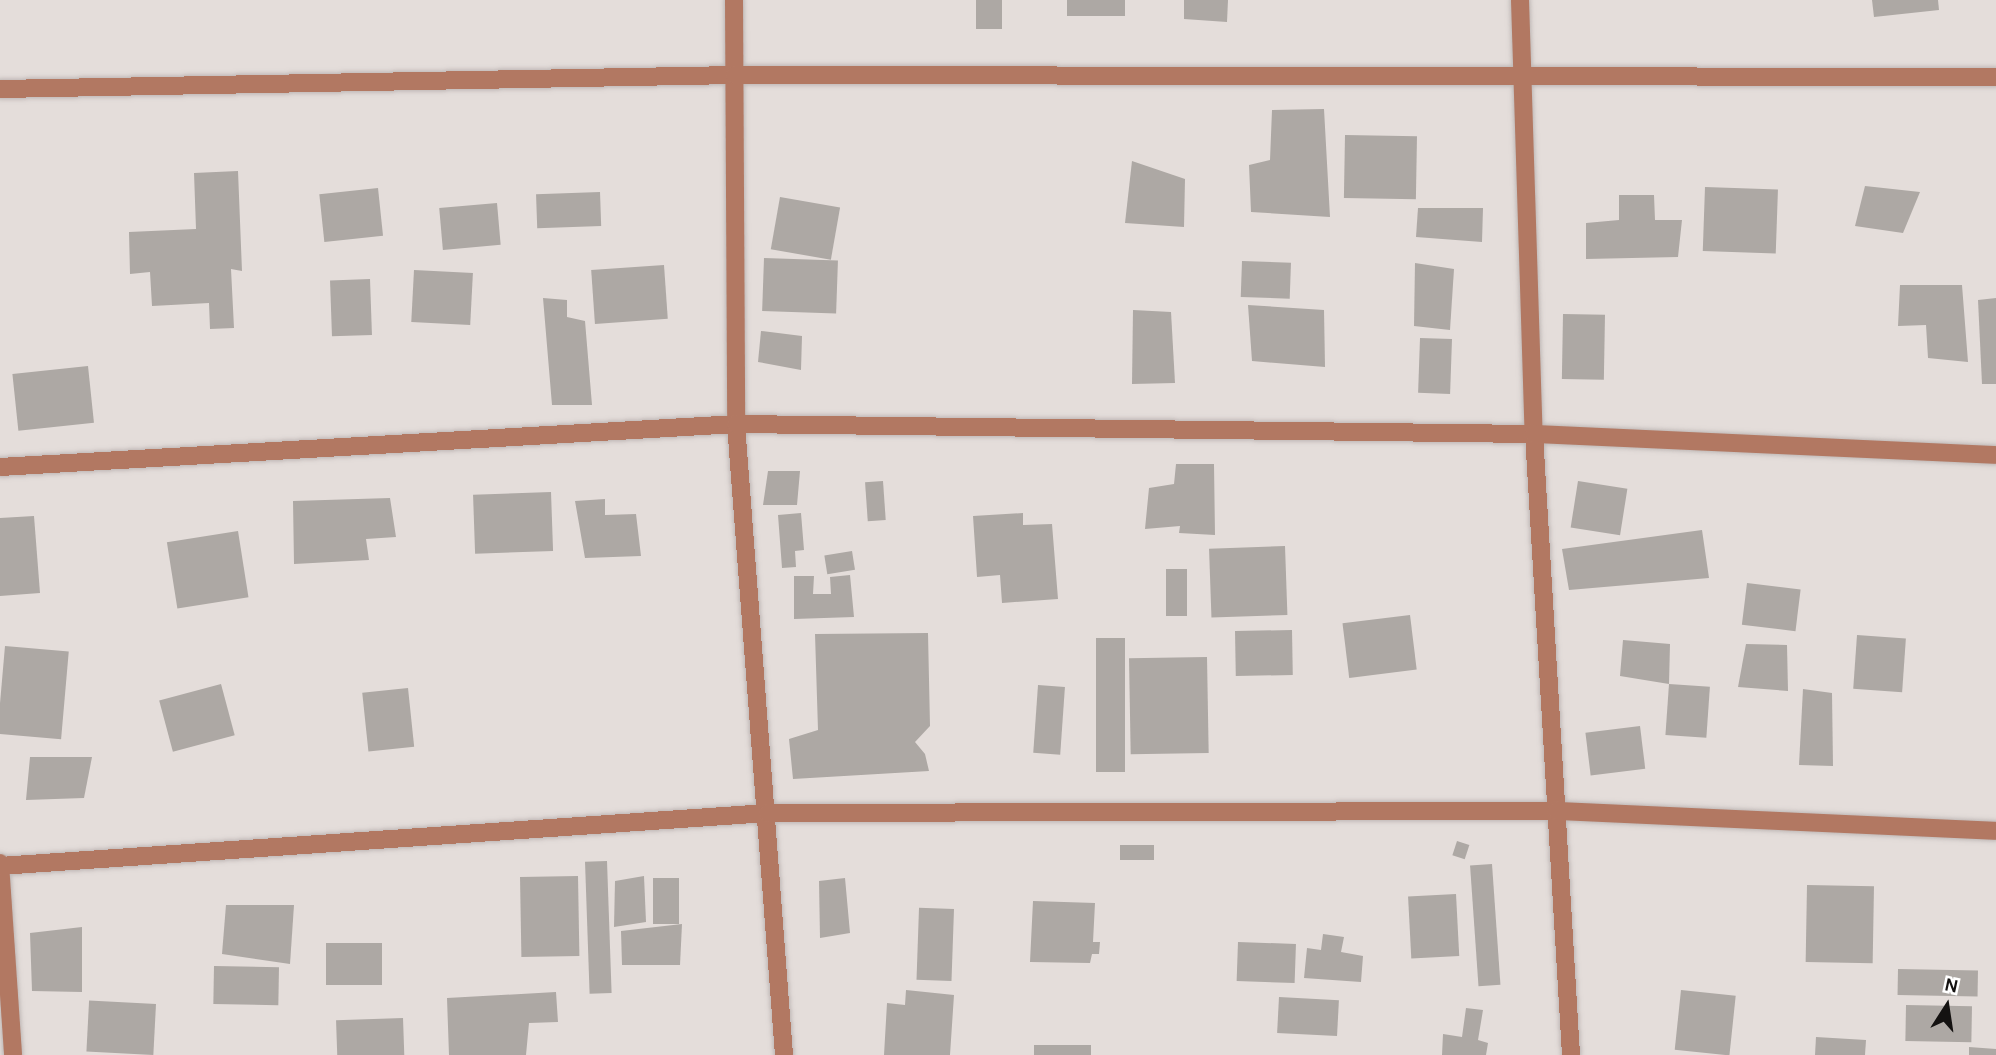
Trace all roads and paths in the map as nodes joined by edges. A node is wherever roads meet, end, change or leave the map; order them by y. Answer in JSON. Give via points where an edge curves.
{"nodes":[{"id":1,"x":734,"y":0,"type":"edge"},
{"id":2,"x":1520,"y":0,"type":"edge"},
{"id":3,"x":735,"y":75,"type":"junction"},
{"id":4,"x":1522,"y":75,"type":"junction"},
{"id":5,"x":1996,"y":77,"type":"edge"},
{"id":6,"x":0,"y":89,"type":"edge"},
{"id":7,"x":736,"y":424,"type":"junction"},
{"id":8,"x":1534,"y":434,"type":"junction"},
{"id":9,"x":1996,"y":455,"type":"edge"},
{"id":10,"x":0,"y":467,"type":"edge"},
{"id":11,"x":1557,"y":811,"type":"junction"},
{"id":12,"x":768,"y":813,"type":"junction"},
{"id":13,"x":1996,"y":831,"type":"edge"},
{"id":14,"x":0,"y":865,"type":"edge"},
{"id":15,"x":13,"y":1055,"type":"edge"},
{"id":16,"x":784,"y":1055,"type":"edge"},
{"id":17,"x":1571,"y":1055,"type":"edge"}],
"edges":[{"from":1,"to":3,"type":"street"},
{"from":2,"to":4,"type":"street"},
{"from":3,"to":4,"type":"street"},
{"from":3,"to":6,"type":"street"},
{"from":3,"to":7,"type":"street"},
{"from":4,"to":5,"type":"street"},
{"from":4,"to":8,"type":"street"},
{"from":7,"to":8,"type":"street"},
{"from":7,"to":10,"type":"street"},
{"from":7,"to":12,"type":"street"},
{"from":8,"to":9,"type":"street"},
{"from":8,"to":11,"type":"street"},
{"from":11,"to":12,"type":"street"},
{"from":11,"to":13,"type":"street"},
{"from":11,"to":17,"type":"street"},
{"from":12,"to":14,"type":"street"},
{"from":12,"to":16,"type":"street"},
{"from":14,"to":15,"type":"street"}]}
